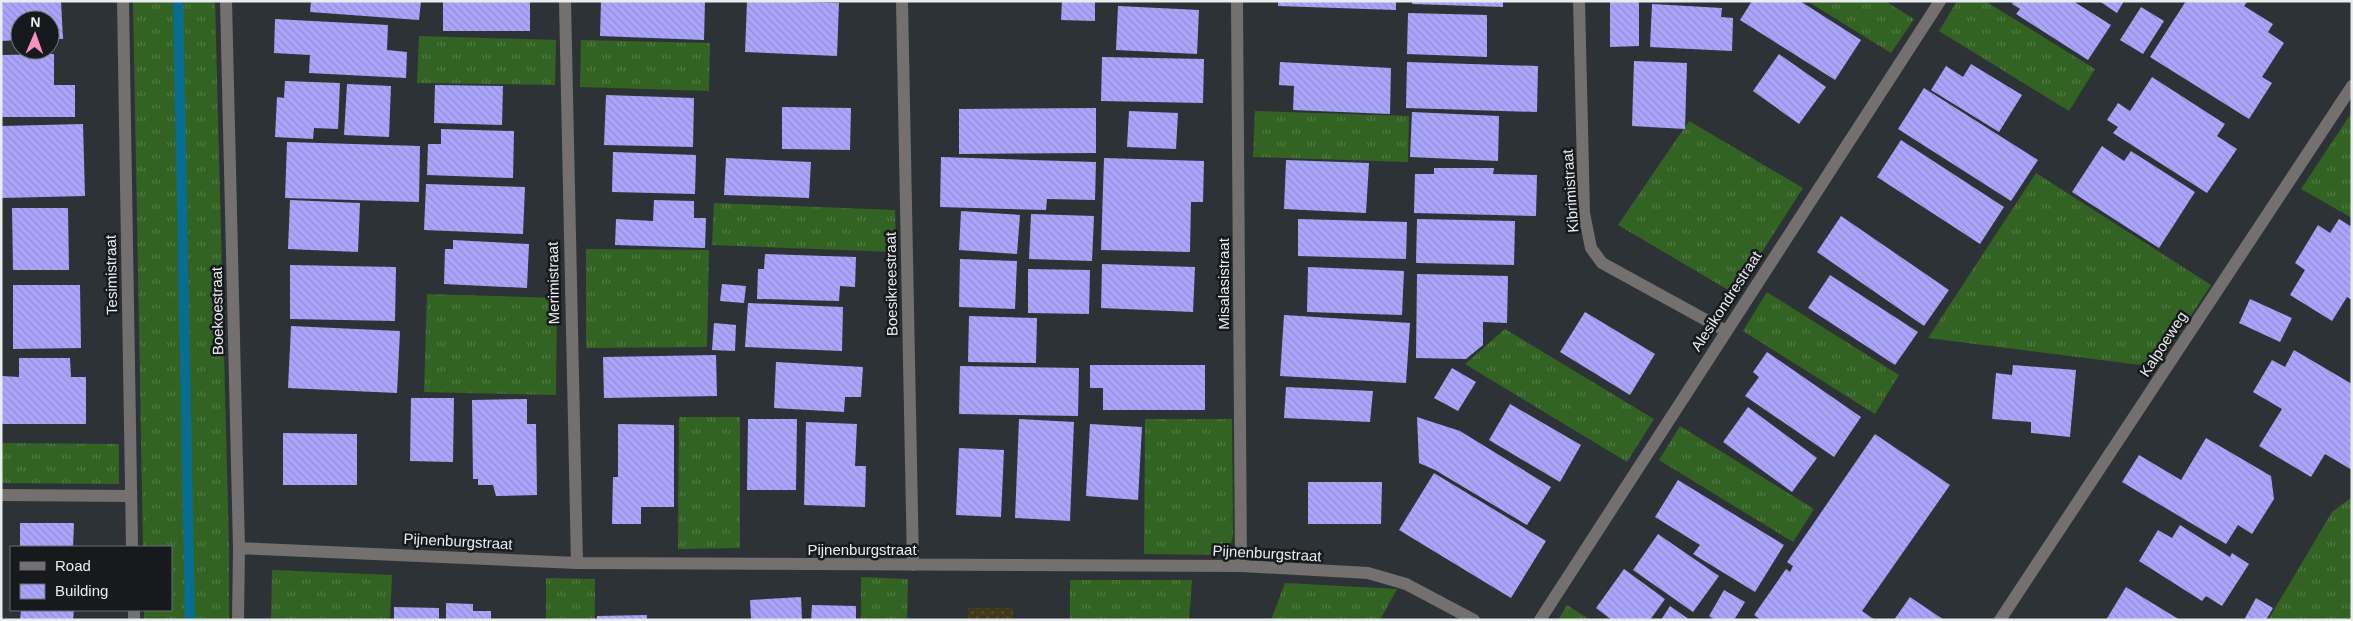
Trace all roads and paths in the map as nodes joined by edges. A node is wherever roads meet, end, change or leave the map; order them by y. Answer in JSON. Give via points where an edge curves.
{"nodes":[{"id":1,"x":122,"y":1,"type":"edge"},
{"id":2,"x":226,"y":1,"type":"edge"},
{"id":3,"x":565,"y":1,"type":"edge"},
{"id":4,"x":902,"y":1,"type":"edge"},
{"id":5,"x":1237,"y":1,"type":"edge"},
{"id":6,"x":1579,"y":1,"type":"edge"},
{"id":7,"x":1940,"y":1,"type":"edge"},
{"id":8,"x":2352,"y":86,"type":"edge"},
{"id":9,"x":1726,"y":331,"type":"junction"},
{"id":10,"x":2,"y":495,"type":"edge"},
{"id":11,"x":132,"y":496,"type":"junction"},
{"id":12,"x":132,"y":546,"type":"edge"},
{"id":13,"x":239,"y":548,"type":"junction"},
{"id":14,"x":577,"y":563,"type":"junction"},
{"id":15,"x":913,"y":565,"type":"junction"},
{"id":16,"x":1241,"y":566,"type":"junction"},
{"id":17,"x":238,"y":620,"type":"edge"},
{"id":18,"x":1474,"y":620,"type":"edge"},
{"id":19,"x":1540,"y":620,"type":"edge"},
{"id":20,"x":2000,"y":620,"type":"edge"}],
"edges":[{"from":1,"to":11,"type":"street","name":"Tesimistraat"},
{"from":2,"to":13,"type":"street","name":"Boekoestraat"},
{"from":3,"to":14,"type":"street","name":"Merimistraat"},
{"from":4,"to":15,"type":"street","name":"Boesikreestraat"},
{"from":5,"to":16,"type":"street","name":"Misalasistraat"},
{"from":6,"to":9,"type":"street","name":"Kibrimistraat","via":[[1584,213],[1591,248],[1602,263]]},
{"from":7,"to":9,"type":"street","name":"Alesikondrestraat"},
{"from":8,"to":20,"type":"street","name":"Kalpoeweg"},
{"from":9,"to":19,"type":"street","name":"Alesikondrestraat"},
{"from":10,"to":11,"type":"street"},
{"from":11,"to":12,"type":"street","name":"Tesimistraat"},
{"from":13,"to":14,"type":"street","name":"Pijnenburgstraat"},
{"from":13,"to":17,"type":"street","name":"Boekoestraat"},
{"from":14,"to":15,"type":"street","name":"Pijnenburgstraat"},
{"from":15,"to":16,"type":"street","name":"Pijnenburgstraat"},
{"from":16,"to":18,"type":"street","name":"Pijnenburgstraat","via":[[1368,573],[1406,584]]}]}
